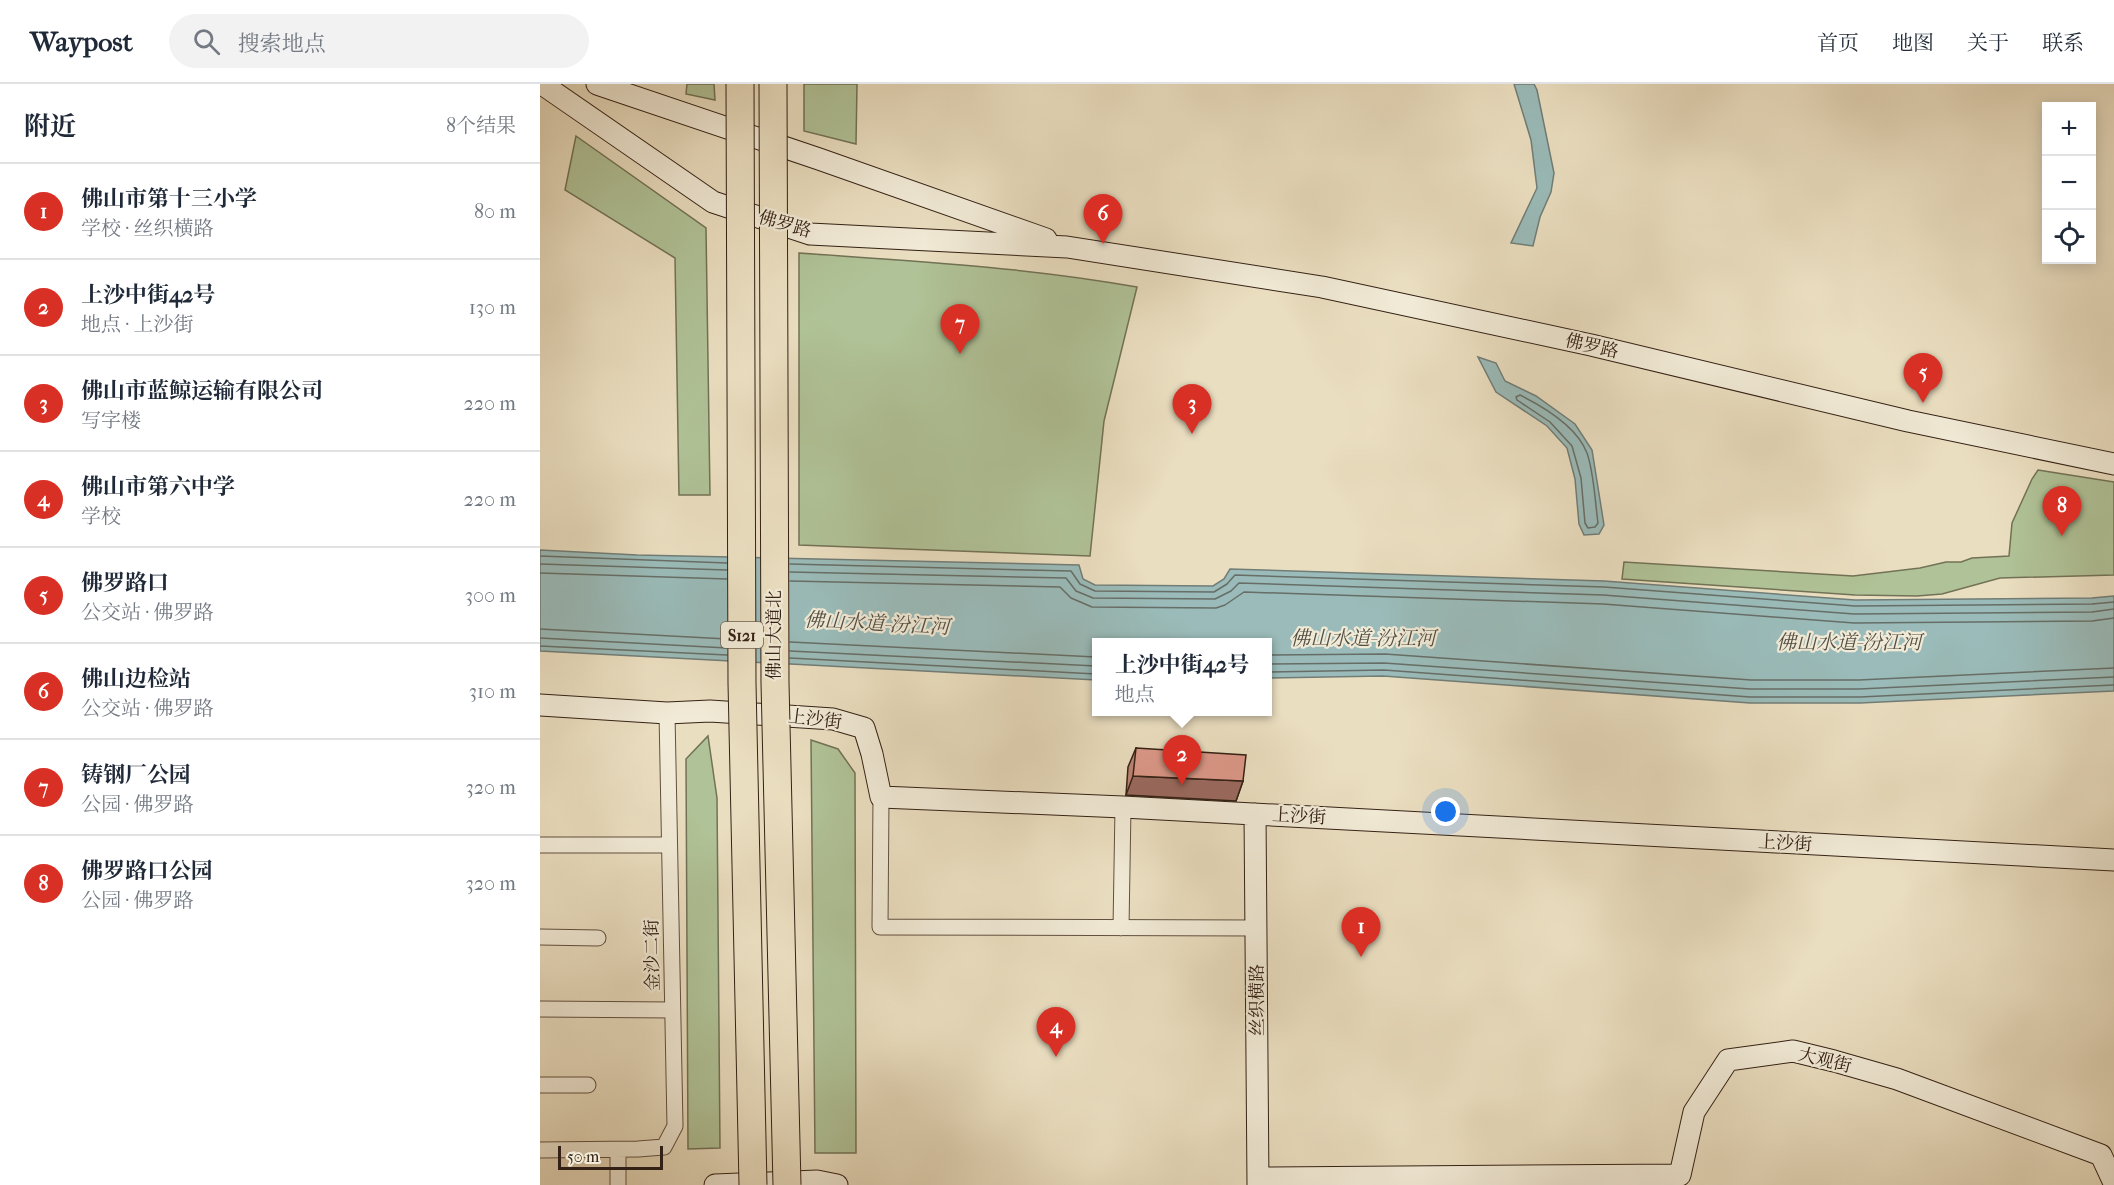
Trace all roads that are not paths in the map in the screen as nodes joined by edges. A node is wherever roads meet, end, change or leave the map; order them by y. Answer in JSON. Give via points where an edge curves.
{"nodes":[{"id":1,"x":542,"y":84,"type":"edge"},
{"id":2,"x":597,"y":84,"type":"edge"},
{"id":3,"x":740,"y":84,"type":"edge"},
{"id":4,"x":773,"y":84,"type":"edge"},
{"id":5,"x":1067,"y":246,"type":"junction"},
{"id":6,"x":2114,"y":464,"type":"edge"},
{"id":7,"x":540,"y":705,"type":"edge"},
{"id":8,"x":667,"y":713,"type":"junction"},
{"id":9,"x":880,"y":796,"type":"junction"},
{"id":10,"x":1123,"y":807,"type":"junction"},
{"id":11,"x":1255,"y":814,"type":"junction"},
{"id":12,"x":540,"y":845,"type":"edge"},
{"id":13,"x":669,"y":845,"type":"junction"},
{"id":14,"x":2114,"y":860,"type":"edge"},
{"id":15,"x":1121,"y":928,"type":"junction"},
{"id":16,"x":1256,"y":928,"type":"junction"},
{"id":17,"x":540,"y":937,"type":"edge"},
{"id":18,"x":598,"y":938,"type":"dead end"},
{"id":19,"x":540,"y":1009,"type":"edge"},
{"id":20,"x":672,"y":1010,"type":"junction"},
{"id":21,"x":540,"y":1086,"type":"edge"},
{"id":22,"x":588,"y":1086,"type":"dead end"},
{"id":23,"x":540,"y":1150,"type":"edge"},
{"id":24,"x":618,"y":1150,"type":"junction"},
{"id":25,"x":1681,"y":1180,"type":"edge"},
{"id":26,"x":1258,"y":1181,"type":"edge"},
{"id":27,"x":2114,"y":1183,"type":"edge"},
{"id":28,"x":618,"y":1185,"type":"edge"},
{"id":29,"x":715,"y":1185,"type":"edge"},
{"id":30,"x":753,"y":1185,"type":"edge"},
{"id":31,"x":787,"y":1185,"type":"edge"},
{"id":32,"x":837,"y":1185,"type":"edge"}],
"edges":[{"from":1,"to":5,"type":"street","name":"佛罗路","via":[[713,202],[810,234]]},
{"from":2,"to":5,"type":"street","name":"佛罗路"},
{"from":3,"to":30,"type":"highway","name":"佛山大道北","number":"S121","bridge":true,"via":[[742,683]]},
{"from":4,"to":31,"type":"highway","name":"佛山大道北","number":"S121","bridge":true,"via":[[775,683]]},
{"from":5,"to":6,"type":"street","name":"佛罗路","via":[[1322,287]]},
{"from":7,"to":8,"type":"street","name":"上沙街"},
{"from":8,"to":9,"type":"street","name":"上沙街","via":[[710,711],[834,718],[864,728]]},
{"from":8,"to":13,"type":"street","name":"金沙二街"},
{"from":9,"to":10,"type":"street","name":"上沙街"},
{"from":9,"to":15,"type":"street","via":[[880,927]]},
{"from":10,"to":11,"type":"street","name":"上沙街"},
{"from":10,"to":15,"type":"street"},
{"from":11,"to":14,"type":"street","name":"上沙街"},
{"from":11,"to":16,"type":"street","name":"丝织横路"},
{"from":12,"to":13,"type":"street"},
{"from":13,"to":20,"type":"street","name":"金沙二街"},
{"from":15,"to":16,"type":"street"},
{"from":16,"to":26,"type":"street","name":"丝织横路"},
{"from":17,"to":18,"type":"street"},
{"from":19,"to":20,"type":"street"},
{"from":20,"to":24,"type":"street","name":"金沙二街","via":[[675,1126],[664,1147]]},
{"from":21,"to":22,"type":"street"},
{"from":23,"to":24,"type":"street"},
{"from":24,"to":28,"type":"street"},
{"from":25,"to":26,"type":"street","name":"大观街"},
{"from":25,"to":27,"type":"street","name":"大观街","via":[[1694,1112],[1728,1060],[1793,1051],[1897,1079],[2101,1155]]},
{"from":29,"to":32,"type":"street","via":[[817,1181]]}]}
